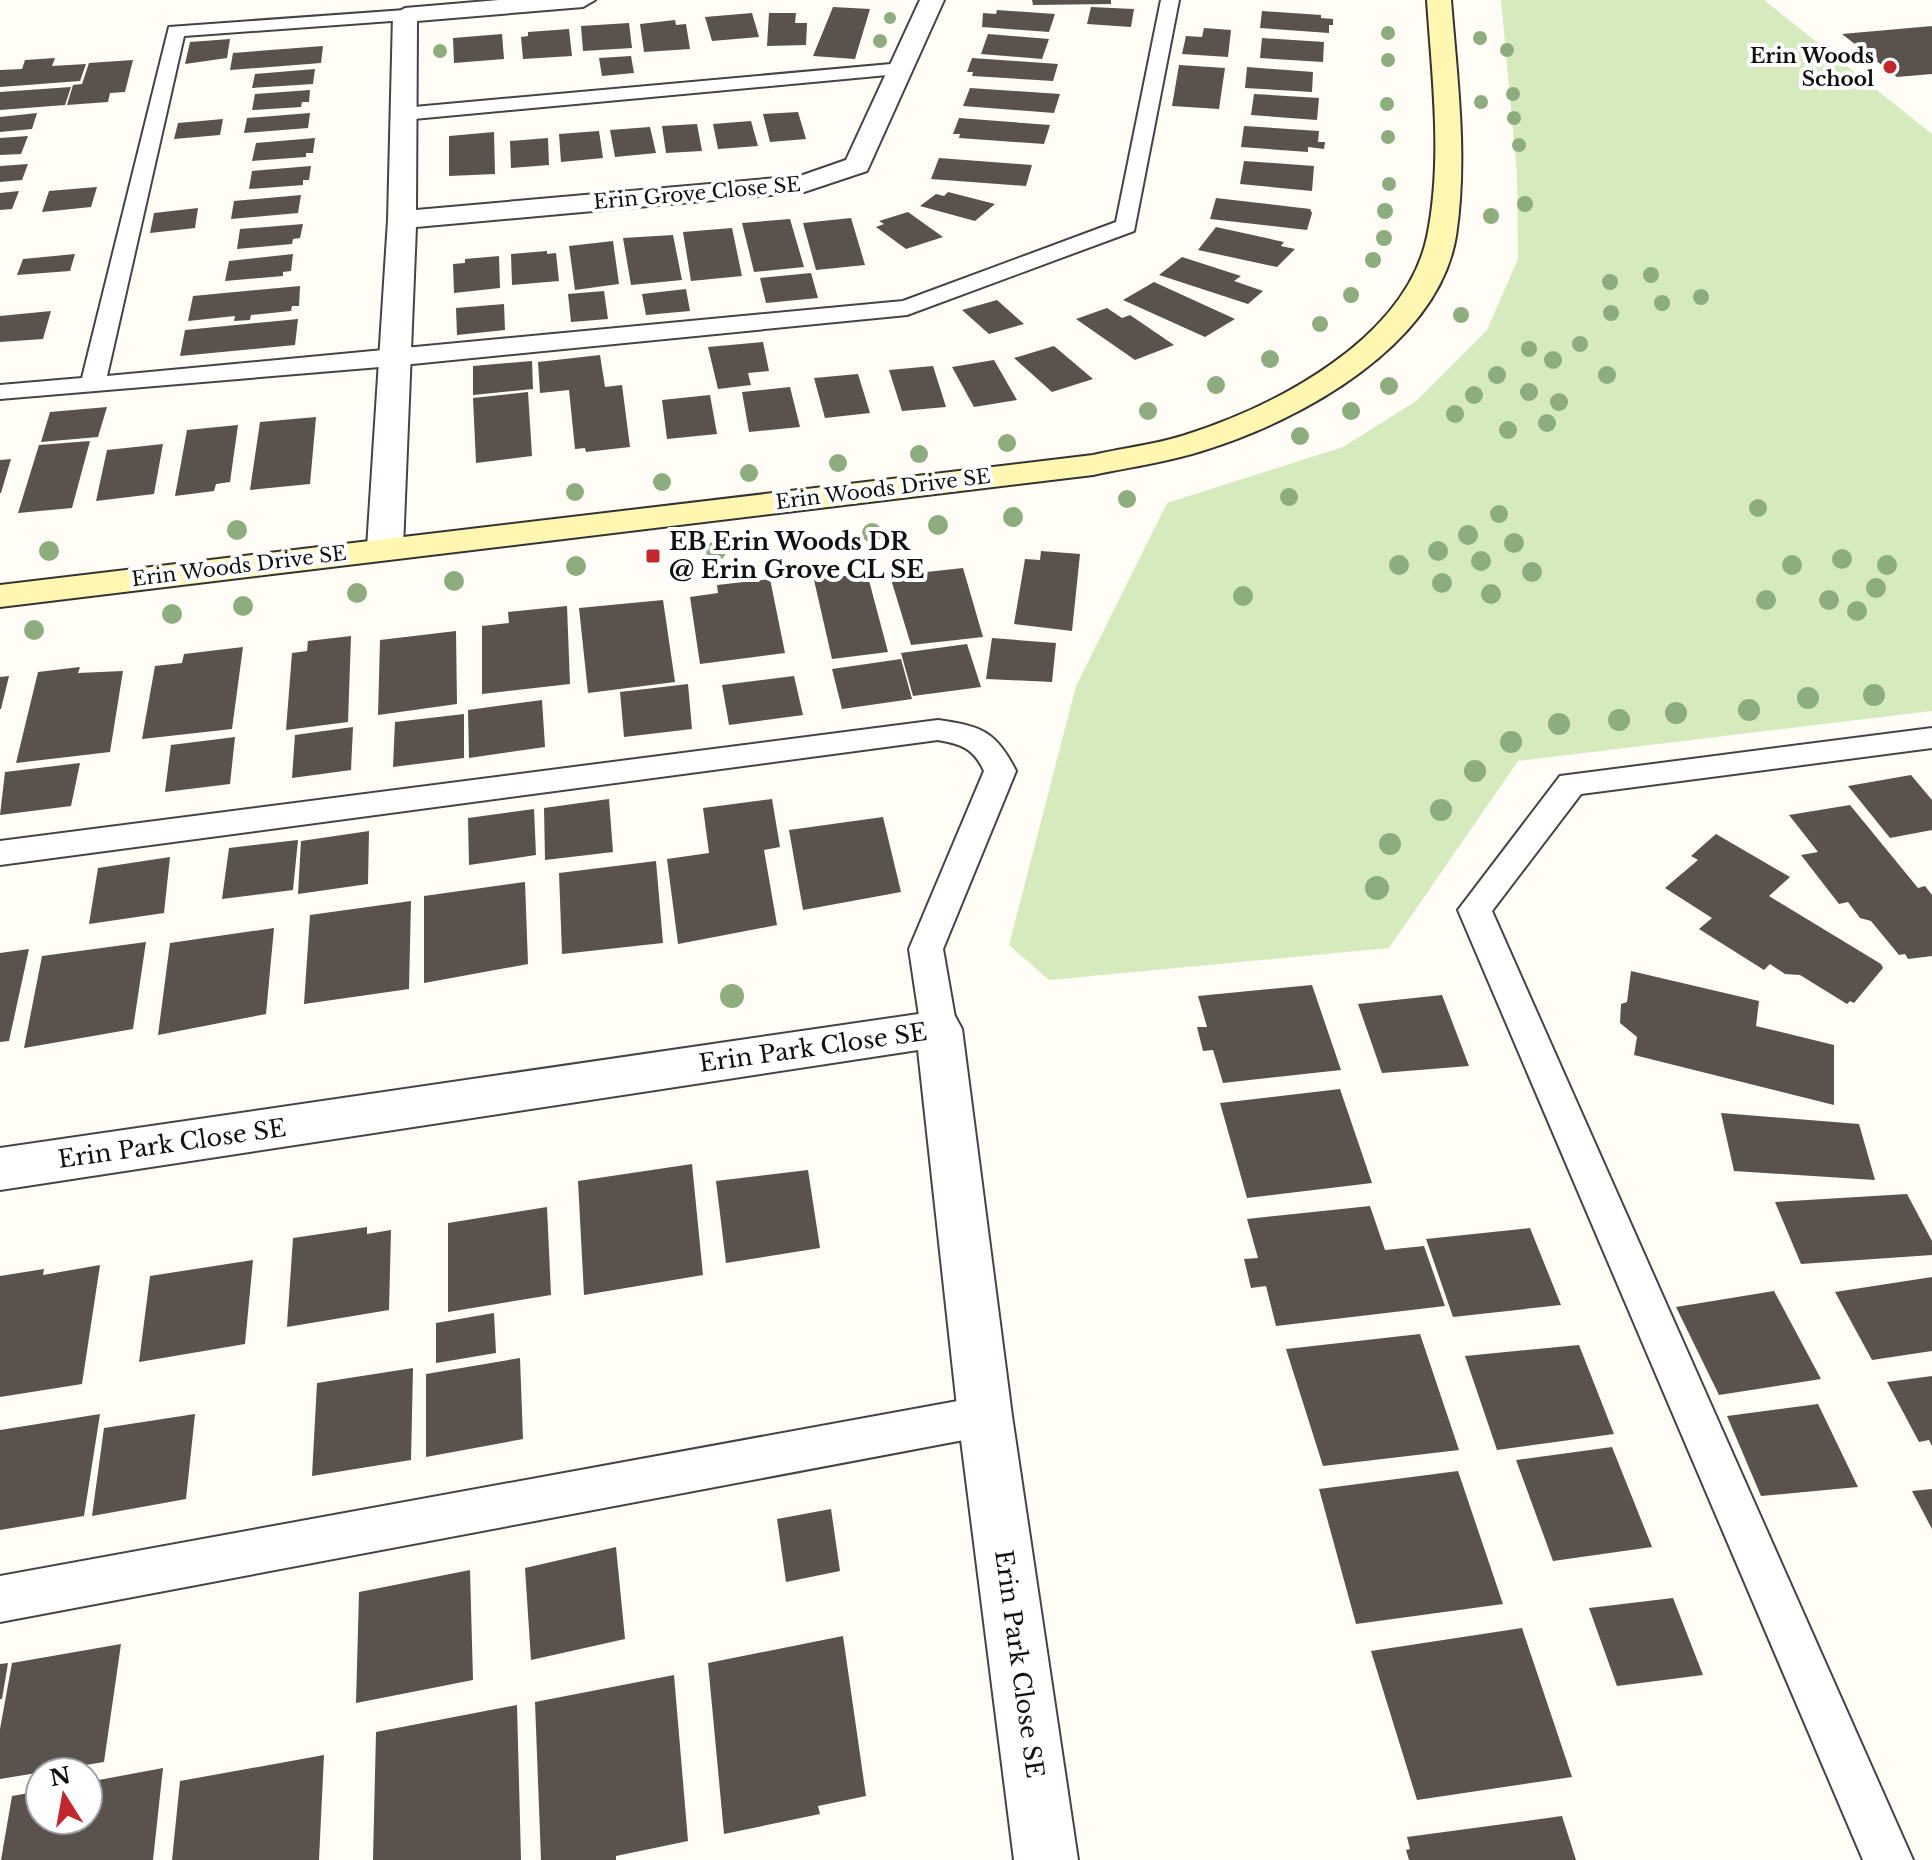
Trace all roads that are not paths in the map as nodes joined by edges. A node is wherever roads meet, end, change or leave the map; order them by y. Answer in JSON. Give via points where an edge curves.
{"nodes":[{"id":1,"x":583,"y":0,"type":"edge"},
{"id":2,"x":932,"y":0,"type":"edge"},
{"id":3,"x":1170,"y":0,"type":"edge"},
{"id":4,"x":1439,"y":0,"type":"edge"},
{"id":5,"x":405,"y":15,"type":"junction"},
{"id":6,"x":902,"y":69,"type":"junction"},
{"id":7,"x":403,"y":114,"type":"junction"},
{"id":8,"x":402,"y":220,"type":"junction"},
{"id":9,"x":392,"y":359,"type":"junction"},
{"id":10,"x":93,"y":382,"type":"junction"},
{"id":11,"x":0,"y":392,"type":"edge"},
{"id":12,"x":385,"y":548,"type":"junction"},
{"id":13,"x":0,"y":596,"type":"edge"},
{"id":14,"x":1932,"y":738,"type":"edge"},
{"id":15,"x":0,"y":853,"type":"edge"},
{"id":16,"x":939,"y":1029,"type":"junction"},
{"id":17,"x":0,"y":1169,"type":"edge"},
{"id":18,"x":985,"y":1416,"type":"junction"},
{"id":19,"x":0,"y":1599,"type":"edge"},
{"id":20,"x":1046,"y":1860,"type":"edge"},
{"id":21,"x":1888,"y":1860,"type":"edge"}],
"edges":[{"from":1,"to":5,"type":"street"},
{"from":2,"to":6,"type":"street","name":"Erin Grove Close SE"},
{"from":3,"to":9,"type":"lane","via":[[1126,226],[907,308]]},
{"from":4,"to":12,"type":"street","name":"Erin Woods Drive SE","via":[[1447,143],[1441,240],[1422,291],[1384,338],[1302,398],[1204,440],[1093,465]]},
{"from":5,"to":7,"type":"street"},
{"from":5,"to":10,"type":"lane","via":[[176,31]]},
{"from":6,"to":7,"type":"lane"},
{"from":6,"to":8,"type":"street","name":"Erin Grove Close SE","via":[[857,165],[804,184]]},
{"from":7,"to":8,"type":"street"},
{"from":8,"to":9,"type":"street"},
{"from":9,"to":10,"type":"lane"},
{"from":9,"to":12,"type":"street"},
{"from":10,"to":11,"type":"lane"},
{"from":12,"to":13,"type":"street","name":"Erin Woods Drive SE"},
{"from":14,"to":21,"type":"lane","via":[[1571,784],[1475,910]]},
{"from":15,"to":16,"type":"lane","via":[[938,730],[973,735],[990,748],[1000,771],[926,949]]},
{"from":16,"to":17,"type":"street","name":"Erin Park Close SE"},
{"from":16,"to":18,"type":"street","name":"Erin Park Close SE"},
{"from":18,"to":19,"type":"lane"},
{"from":18,"to":20,"type":"street","name":"Erin Park Close SE"}]}
